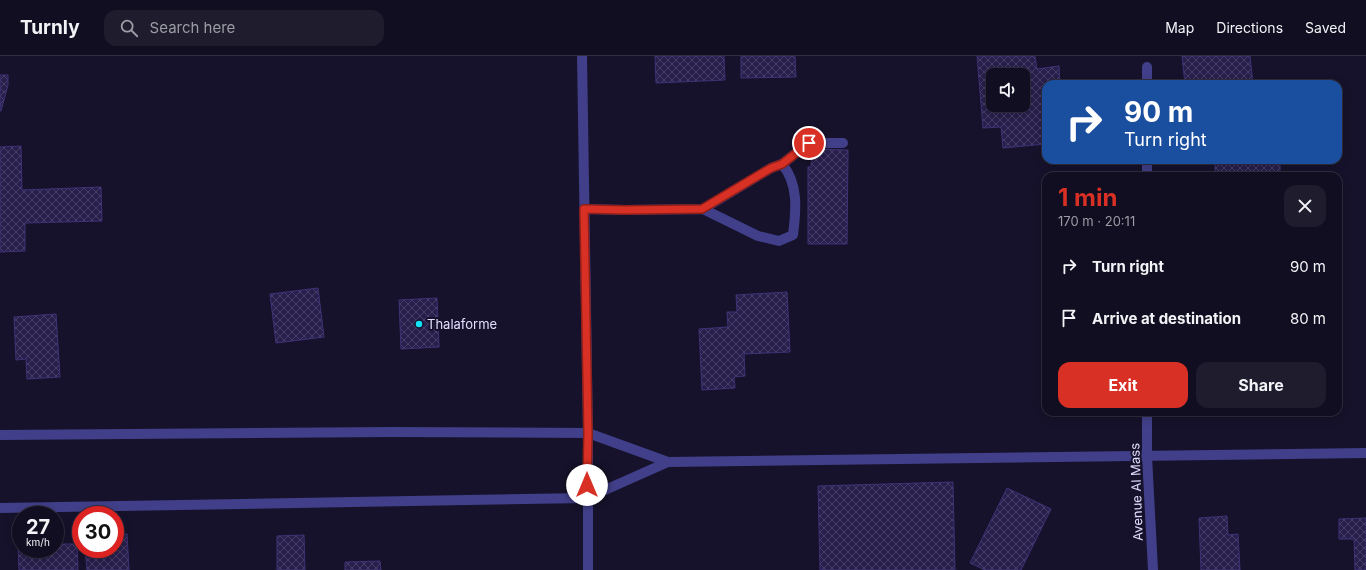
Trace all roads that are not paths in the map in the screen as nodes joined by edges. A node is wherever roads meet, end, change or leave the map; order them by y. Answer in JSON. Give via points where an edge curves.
{"nodes":[{"id":1,"x":582,"y":56,"type":"edge"},
{"id":2,"x":1147,"y":67,"type":"dead end"},
{"id":3,"x":1147,"y":80,"type":"edge"},
{"id":4,"x":843,"y":143,"type":"dead end"},
{"id":5,"x":782,"y":164,"type":"junction"},
{"id":6,"x":584,"y":209,"type":"junction"},
{"id":7,"x":702,"y":209,"type":"junction"},
{"id":8,"x":1147,"y":416,"type":"edge"},
{"id":9,"x":588,"y":433,"type":"junction"},
{"id":10,"x":0,"y":435,"type":"edge"},
{"id":11,"x":1366,"y":453,"type":"edge"},
{"id":12,"x":1147,"y":456,"type":"junction"},
{"id":13,"x":668,"y":462,"type":"junction"},
{"id":14,"x":587,"y":498,"type":"junction"},
{"id":15,"x":0,"y":508,"type":"edge"},
{"id":16,"x":588,"y":570,"type":"edge"},
{"id":17,"x":1153,"y":570,"type":"edge"}],
"edges":[{"from":1,"to":6,"type":"street"},
{"from":2,"to":3,"type":"street"},
{"from":4,"to":5,"type":"street","via":[[809,143]]},
{"from":5,"to":7,"type":"street"},
{"from":5,"to":7,"type":"street","via":[[789,172],[793,184],[796,210],[793,235],[779,241],[758,236]]},
{"from":6,"to":7,"type":"street"},
{"from":6,"to":9,"type":"street"},
{"from":8,"to":12,"type":"street","name":"Avenue Al Mass"},
{"from":9,"to":10,"type":"street"},
{"from":9,"to":13,"type":"street"},
{"from":9,"to":14,"type":"street"},
{"from":11,"to":12,"type":"street"},
{"from":12,"to":13,"type":"street"},
{"from":12,"to":17,"type":"street","name":"Avenue Al Mass"},
{"from":13,"to":14,"type":"street"},
{"from":14,"to":15,"type":"street"},
{"from":14,"to":16,"type":"street"}]}
